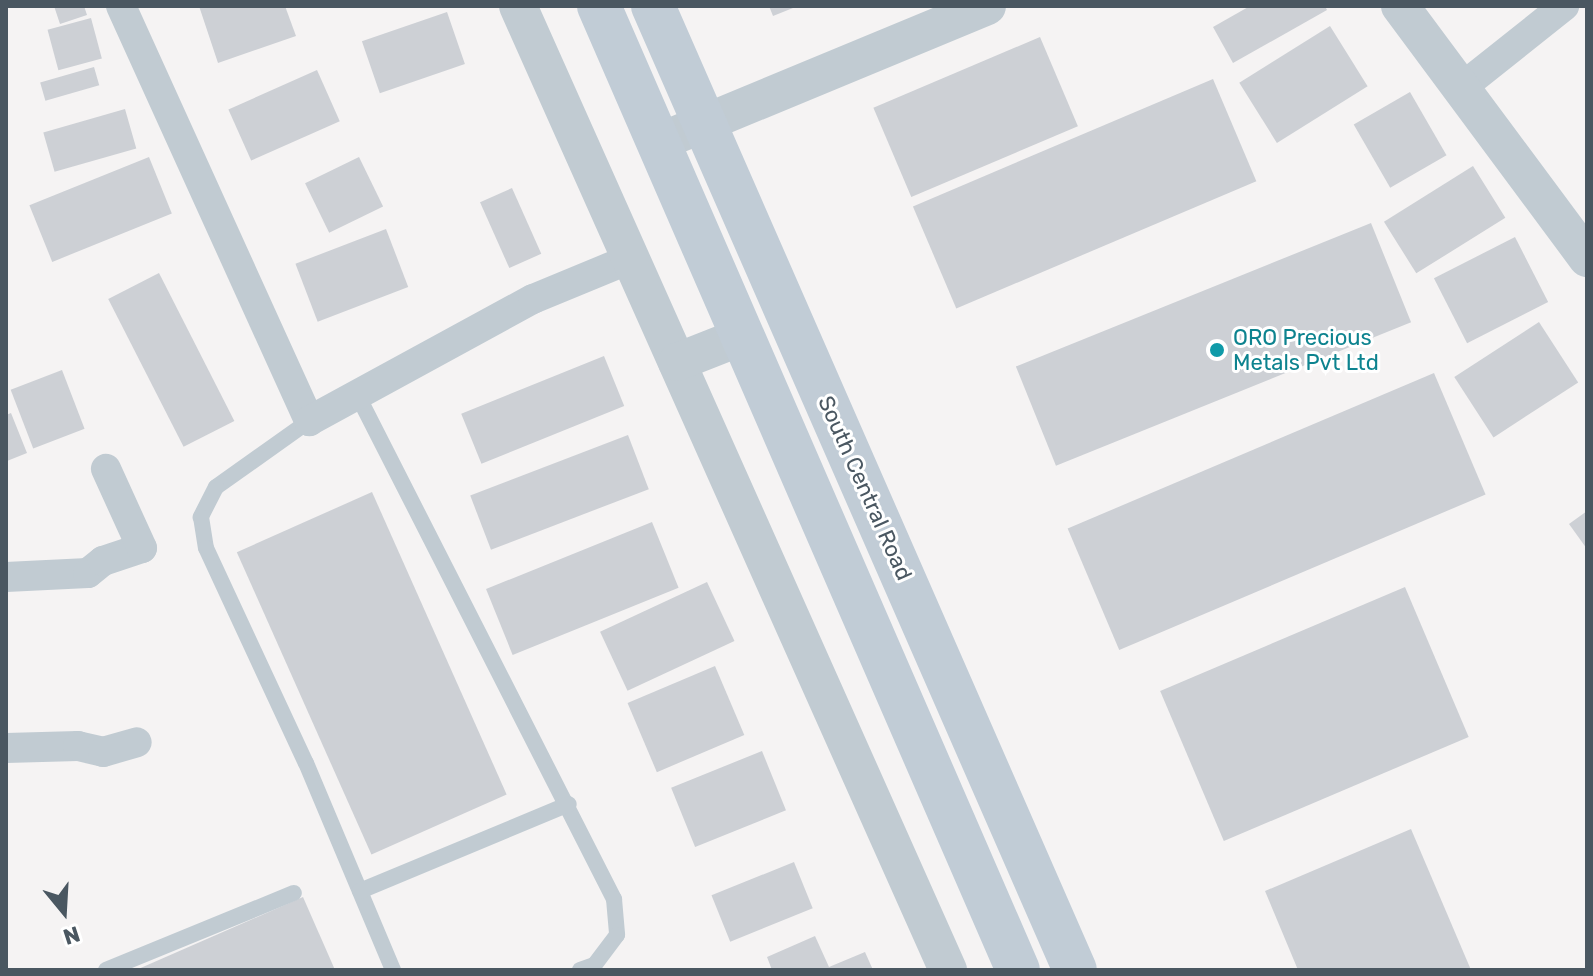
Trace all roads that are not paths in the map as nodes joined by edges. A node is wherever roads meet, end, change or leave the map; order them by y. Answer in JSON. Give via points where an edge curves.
{"nodes":[{"id":1,"x":121,"y":6,"type":"edge"},
{"id":2,"x":518,"y":6,"type":"edge"},
{"id":3,"x":599,"y":6,"type":"edge"},
{"id":4,"x":653,"y":6,"type":"edge"},
{"id":5,"x":987,"y":6,"type":"edge"},
{"id":6,"x":1400,"y":6,"type":"edge"},
{"id":7,"x":1564,"y":6,"type":"edge"},
{"id":8,"x":1461,"y":88,"type":"junction"},
{"id":9,"x":705,"y":121,"type":"junction"},
{"id":10,"x":659,"y":142,"type":"junction"},
{"id":11,"x":1587,"y":258,"type":"edge"},
{"id":12,"x":630,"y":259,"type":"junction"},
{"id":13,"x":743,"y":336,"type":"junction"},
{"id":14,"x":677,"y":362,"type":"junction"},
{"id":15,"x":357,"y":394,"type":"junction"},
{"id":16,"x":309,"y":421,"type":"junction"},
{"id":17,"x":106,"y":469,"type":"dead end"},
{"id":18,"x":6,"y":577,"type":"edge"},
{"id":19,"x":137,"y":742,"type":"dead end"},
{"id":20,"x":6,"y":748,"type":"edge"},
{"id":21,"x":569,"y":804,"type":"junction"},
{"id":22,"x":360,"y":891,"type":"junction"},
{"id":23,"x":294,"y":893,"type":"dead end"},
{"id":24,"x":106,"y":970,"type":"edge"},
{"id":25,"x":393,"y":970,"type":"edge"},
{"id":26,"x":580,"y":970,"type":"edge"},
{"id":27,"x":948,"y":970,"type":"edge"},
{"id":28,"x":1018,"y":970,"type":"edge"},
{"id":29,"x":1075,"y":970,"type":"edge"}],
"edges":[{"from":1,"to":16,"type":"street"},
{"from":2,"to":12,"type":"street"},
{"from":3,"to":10,"type":"main road"},
{"from":4,"to":9,"type":"main road","name":"South Central Road"},
{"from":5,"to":9,"type":"street"},
{"from":6,"to":8,"type":"street"},
{"from":7,"to":8,"type":"street"},
{"from":8,"to":11,"type":"street"},
{"from":9,"to":10,"type":"street"},
{"from":9,"to":29,"type":"main road","name":"South Central Road"},
{"from":10,"to":13,"type":"main road"},
{"from":12,"to":14,"type":"street"},
{"from":12,"to":15,"type":"street","via":[[533,299]]},
{"from":13,"to":14,"type":"street"},
{"from":13,"to":28,"type":"main road"},
{"from":14,"to":27,"type":"street"},
{"from":15,"to":16,"type":"street"},
{"from":15,"to":21,"type":"lane"},
{"from":16,"to":22,"type":"lane","via":[[216,487],[201,517],[206,548]]},
{"from":17,"to":18,"type":"street","via":[[142,548],[103,561],[88,573]]},
{"from":19,"to":20,"type":"street","via":[[103,752],[78,746]]},
{"from":21,"to":22,"type":"lane"},
{"from":21,"to":26,"type":"lane","via":[[614,899],[617,935],[594,965]]},
{"from":22,"to":25,"type":"lane"},
{"from":23,"to":24,"type":"lane"}]}
